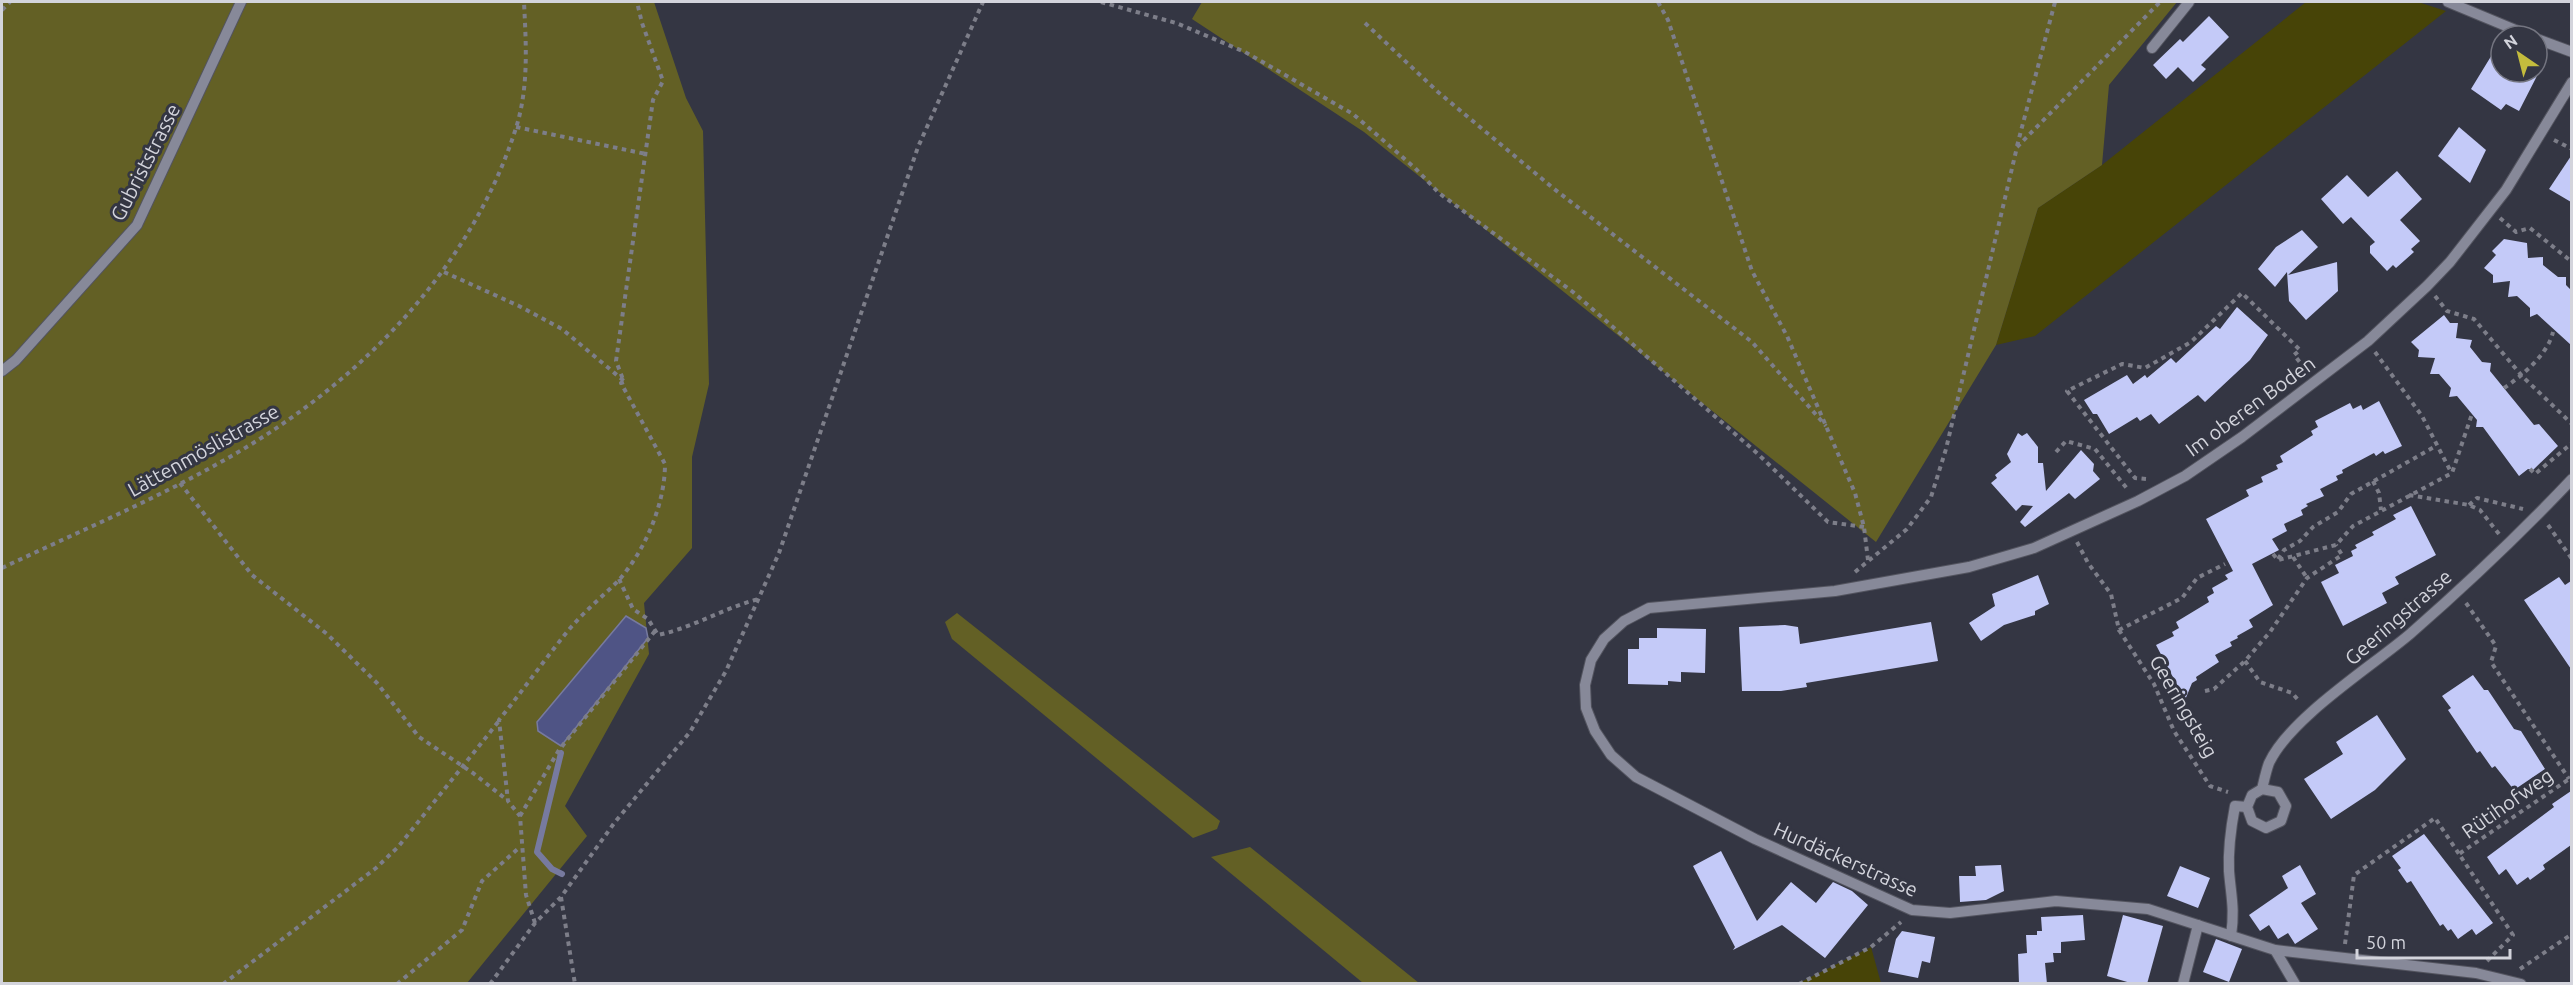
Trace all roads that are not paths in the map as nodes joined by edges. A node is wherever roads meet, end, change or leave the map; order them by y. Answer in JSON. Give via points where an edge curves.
{"nodes":[{"id":1,"x":241,"y":2,"type":"edge"},
{"id":2,"x":2189,"y":2,"type":"edge"},
{"id":3,"x":2448,"y":2,"type":"edge"},
{"id":4,"x":2501,"y":24,"type":"edge"},
{"id":5,"x":2549,"y":44,"type":"edge"},
{"id":6,"x":2152,"y":48,"type":"dead end"},
{"id":7,"x":2571,"y":52,"type":"edge"},
{"id":8,"x":2571,"y":82,"type":"edge"},
{"id":9,"x":2,"y":371,"type":"edge"},
{"id":10,"x":2571,"y":479,"type":"edge"},
{"id":11,"x":1835,"y":591,"type":"joint"},
{"id":12,"x":2262,"y":789,"type":"junction"},
{"id":13,"x":2247,"y":807,"type":"junction"},
{"id":14,"x":2198,"y":925,"type":"junction"},
{"id":15,"x":2231,"y":936,"type":"junction"},
{"id":16,"x":2275,"y":950,"type":"junction"},
{"id":17,"x":2183,"y":984,"type":"edge"},
{"id":18,"x":2295,"y":984,"type":"edge"},
{"id":19,"x":2521,"y":984,"type":"edge"}],
"edges":[{"from":1,"to":9,"type":"street","name":"Gubriststrasse","via":[[137,225]]},
{"from":2,"to":6,"type":"street"},
{"from":3,"to":4,"type":"street"},
{"from":5,"to":7,"type":"street"},
{"from":8,"to":11,"type":"street","name":"Im oberen Boden","via":[[2506,190],[2442,270],[2368,341],[2242,436],[2160,489],[2034,548],[1969,567]]},
{"from":10,"to":12,"type":"street","name":"Geeringstrasse","via":[[2540,513],[2410,633],[2287,738],[2269,762]]},
{"from":11,"to":14,"type":"street","name":"Hurdäckerstrasse","via":[[1649,608],[1624,621],[1604,639],[1591,660],[1585,685],[1586,708],[1595,731],[1611,754],[1636,777],[1755,839],[1912,910],[1950,913],[2026,903],[2091,902],[2148,909]]},
{"from":12,"to":13,"type":"street","name":"Geeringstrasse","via":[[2252,795]]},
{"from":12,"to":13,"type":"street","via":[[2278,792],[2283,798],[2285,814],[2281,821],[2266,828],[2258,826]]},
{"from":13,"to":15,"type":"street","via":[[2235,806],[2229,844],[2235,910]]},
{"from":14,"to":15,"type":"street","name":"Hurdäckerstrasse"},
{"from":14,"to":17,"type":"street"},
{"from":15,"to":16,"type":"street","name":"Hurdäckerstrasse"},
{"from":16,"to":18,"type":"street"},
{"from":16,"to":19,"type":"street","name":"Hurdäckerstrasse","via":[[2476,973]]}]}
